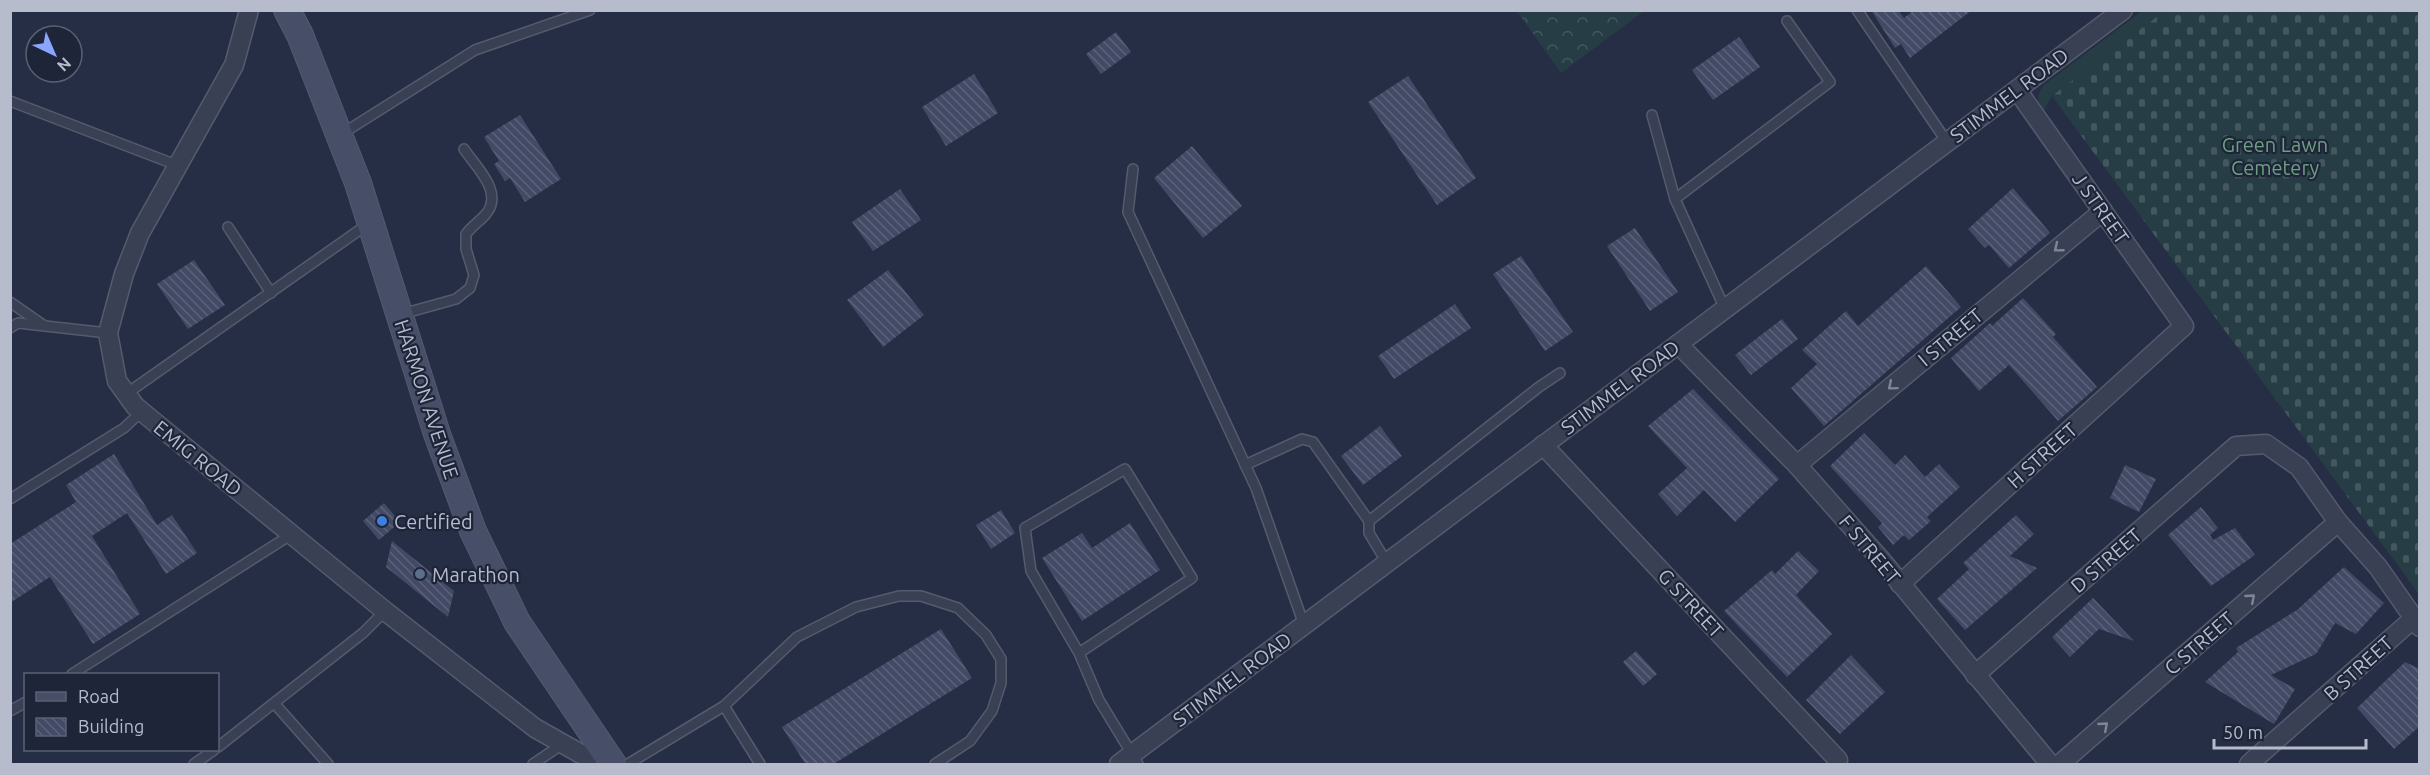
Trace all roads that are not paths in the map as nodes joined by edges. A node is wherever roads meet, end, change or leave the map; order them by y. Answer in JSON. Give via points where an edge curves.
{"nodes":[{"id":1,"x":249,"y":10,"type":"edge"},
{"id":2,"x":287,"y":10,"type":"edge"},
{"id":3,"x":590,"y":10,"type":"edge"},
{"id":4,"x":1857,"y":10,"type":"edge"},
{"id":5,"x":2122,"y":10,"type":"edge"},
{"id":6,"x":1787,"y":21,"type":"dead end"},
{"id":7,"x":2017,"y":90,"type":"junction"},
{"id":8,"x":10,"y":101,"type":"edge"},
{"id":9,"x":1652,"y":115,"type":"dead end"},
{"id":10,"x":340,"y":135,"type":"junction"},
{"id":11,"x":1947,"y":142,"type":"junction"},
{"id":12,"x":464,"y":149,"type":"dead end"},
{"id":13,"x":179,"y":166,"type":"junction"},
{"id":14,"x":1133,"y":169,"type":"dead end"},
{"id":15,"x":1675,"y":199,"type":"junction"},
{"id":16,"x":2103,"y":210,"type":"junction"},
{"id":17,"x":370,"y":223,"type":"junction"},
{"id":18,"x":228,"y":227,"type":"dead end"},
{"id":19,"x":271,"y":293,"type":"junction"},
{"id":20,"x":10,"y":302,"type":"edge"},
{"id":21,"x":1725,"y":309,"type":"junction"},
{"id":22,"x":399,"y":314,"type":"junction"},
{"id":23,"x":45,"y":326,"type":"junction"},
{"id":24,"x":2184,"y":326,"type":"joint"},
{"id":25,"x":10,"y":328,"type":"edge"},
{"id":26,"x":108,"y":333,"type":"junction"},
{"id":27,"x":1678,"y":344,"type":"junction"},
{"id":28,"x":1560,"y":373,"type":"dead end"},
{"id":29,"x":126,"y":394,"type":"junction"},
{"id":30,"x":142,"y":411,"type":"junction"},
{"id":31,"x":1543,"y":445,"type":"junction"},
{"id":32,"x":1245,"y":465,"type":"junction"},
{"id":33,"x":1797,"y":465,"type":"junction"},
{"id":34,"x":10,"y":499,"type":"edge"},
{"id":35,"x":1369,"y":521,"type":"junction"},
{"id":36,"x":2338,"y":522,"type":"junction"},
{"id":37,"x":292,"y":534,"type":"junction"},
{"id":38,"x":1387,"y":563,"type":"junction"},
{"id":39,"x":1900,"y":584,"type":"junction"},
{"id":40,"x":385,"y":611,"type":"junction"},
{"id":41,"x":2416,"y":623,"type":"edge"},
{"id":42,"x":1304,"y":625,"type":"junction"},
{"id":43,"x":1079,"y":653,"type":"junction"},
{"id":44,"x":75,"y":673,"type":"edge"},
{"id":45,"x":1975,"y":675,"type":"junction"},
{"id":46,"x":24,"y":703,"type":"edge"},
{"id":47,"x":274,"y":703,"type":"junction"},
{"id":48,"x":724,"y":706,"type":"junction"},
{"id":49,"x":10,"y":711,"type":"edge"},
{"id":50,"x":561,"y":745,"type":"junction"},
{"id":51,"x":219,"y":746,"type":"edge"},
{"id":52,"x":212,"y":751,"type":"edge"},
{"id":53,"x":1838,"y":760,"type":"dead end"},
{"id":54,"x":1129,"y":761,"type":"edge"},
{"id":55,"x":194,"y":765,"type":"edge"},
{"id":56,"x":328,"y":765,"type":"edge"},
{"id":57,"x":533,"y":765,"type":"edge"},
{"id":58,"x":612,"y":765,"type":"edge"},
{"id":59,"x":628,"y":765,"type":"edge"},
{"id":60,"x":760,"y":765,"type":"edge"},
{"id":61,"x":935,"y":765,"type":"edge"},
{"id":62,"x":2050,"y":765,"type":"edge"},
{"id":63,"x":2060,"y":765,"type":"edge"},
{"id":64,"x":2249,"y":765,"type":"edge"}],
"edges":[{"from":1,"to":13,"type":"street","name":"EMIG ROAD","via":[[234,65]]},
{"from":2,"to":10,"type":"main road","name":"HARMON AVENUE"},
{"from":3,"to":10,"type":"lane","via":[[475,50]]},
{"from":4,"to":11,"type":"lane"},
{"from":5,"to":7,"type":"street","name":"STIMMEL ROAD"},
{"from":6,"to":15,"type":"lane","via":[[1830,82]]},
{"from":7,"to":11,"type":"street","name":"STIMMEL ROAD"},
{"from":7,"to":16,"type":"street","name":"J STREET"},
{"from":8,"to":13,"type":"lane"},
{"from":9,"to":15,"type":"lane"},
{"from":10,"to":17,"type":"main road","name":"HARMON AVENUE"},
{"from":11,"to":21,"type":"street","name":"STIMMEL ROAD"},
{"from":12,"to":22,"type":"lane","via":[[492,190],[493,200],[486,214],[466,234],[474,275],[470,288],[456,299]]},
{"from":13,"to":26,"type":"street","name":"EMIG ROAD","via":[[140,233]]},
{"from":14,"to":32,"type":"lane","via":[[1128,212]]},
{"from":15,"to":21,"type":"lane"},
{"from":16,"to":24,"type":"street","name":"J STREET"},
{"from":16,"to":33,"type":"street","name":"I STREET","one_way":true},
{"from":17,"to":19,"type":"lane"},
{"from":17,"to":22,"type":"main road","name":"HARMON AVENUE"},
{"from":18,"to":19,"type":"lane"},
{"from":19,"to":29,"type":"lane"},
{"from":20,"to":23,"type":"lane"},
{"from":21,"to":27,"type":"street","name":"STIMMEL ROAD"},
{"from":22,"to":58,"type":"main road","name":"HARMON AVENUE","via":[[473,531],[517,622]]},
{"from":23,"to":25,"type":"lane","via":[[18,323]]},
{"from":23,"to":26,"type":"lane"},
{"from":24,"to":39,"type":"street","name":"H STREET"},
{"from":26,"to":29,"type":"street","name":"EMIG ROAD","via":[[117,381]]},
{"from":27,"to":31,"type":"street","name":"STIMMEL ROAD"},
{"from":27,"to":33,"type":"street","name":"F STREET"},
{"from":28,"to":35,"type":"lane"},
{"from":29,"to":30,"type":"street","name":"EMIG ROAD"},
{"from":30,"to":34,"type":"lane","via":[[124,428]]},
{"from":30,"to":37,"type":"street","name":"EMIG ROAD"},
{"from":31,"to":38,"type":"street","name":"STIMMEL ROAD"},
{"from":31,"to":53,"type":"street","name":"G STREET"},
{"from":32,"to":35,"type":"lane","via":[[1302,439],[1313,442]]},
{"from":32,"to":42,"type":"lane"},
{"from":33,"to":39,"type":"street","name":"F STREET"},
{"from":35,"to":38,"type":"lane","via":[[1369,533]]},
{"from":36,"to":41,"type":"street","via":[[2378,567]]},
{"from":36,"to":45,"type":"street","name":"D STREET","via":[[2300,467],[2266,444],[2236,446]]},
{"from":63,"to":36,"type":"street","name":"C STREET","one_way":true},
{"from":37,"to":40,"type":"street","name":"EMIG ROAD"},
{"from":37,"to":44,"type":"lane"},
{"from":38,"to":42,"type":"street","name":"STIMMEL ROAD"},
{"from":39,"to":45,"type":"street","name":"F STREET"},
{"from":40,"to":47,"type":"lane"},
{"from":40,"to":50,"type":"street","name":"EMIG ROAD"},
{"from":41,"to":64,"type":"street","name":"B STREET"},
{"from":42,"to":54,"type":"street","name":"STIMMEL ROAD"},
{"from":43,"to":43,"type":"lane","via":[[1192,578],[1125,469],[1025,528],[1031,571]]},
{"from":43,"to":54,"type":"lane"},
{"from":45,"to":62,"type":"street","name":"F STREET"},
{"from":46,"to":49,"type":"lane"},
{"from":47,"to":51,"type":"lane"},
{"from":47,"to":56,"type":"lane"},
{"from":48,"to":59,"type":"lane"},
{"from":48,"to":60,"type":"lane"},
{"from":48,"to":61,"type":"lane","via":[[797,637],[856,607],[899,596],[921,596],[958,608],[986,635],[1001,658],[1001,683],[992,711],[970,741]]},
{"from":50,"to":57,"type":"lane"},
{"from":50,"to":58,"type":"street","name":"EMIG ROAD"},
{"from":52,"to":55,"type":"lane"}]}
